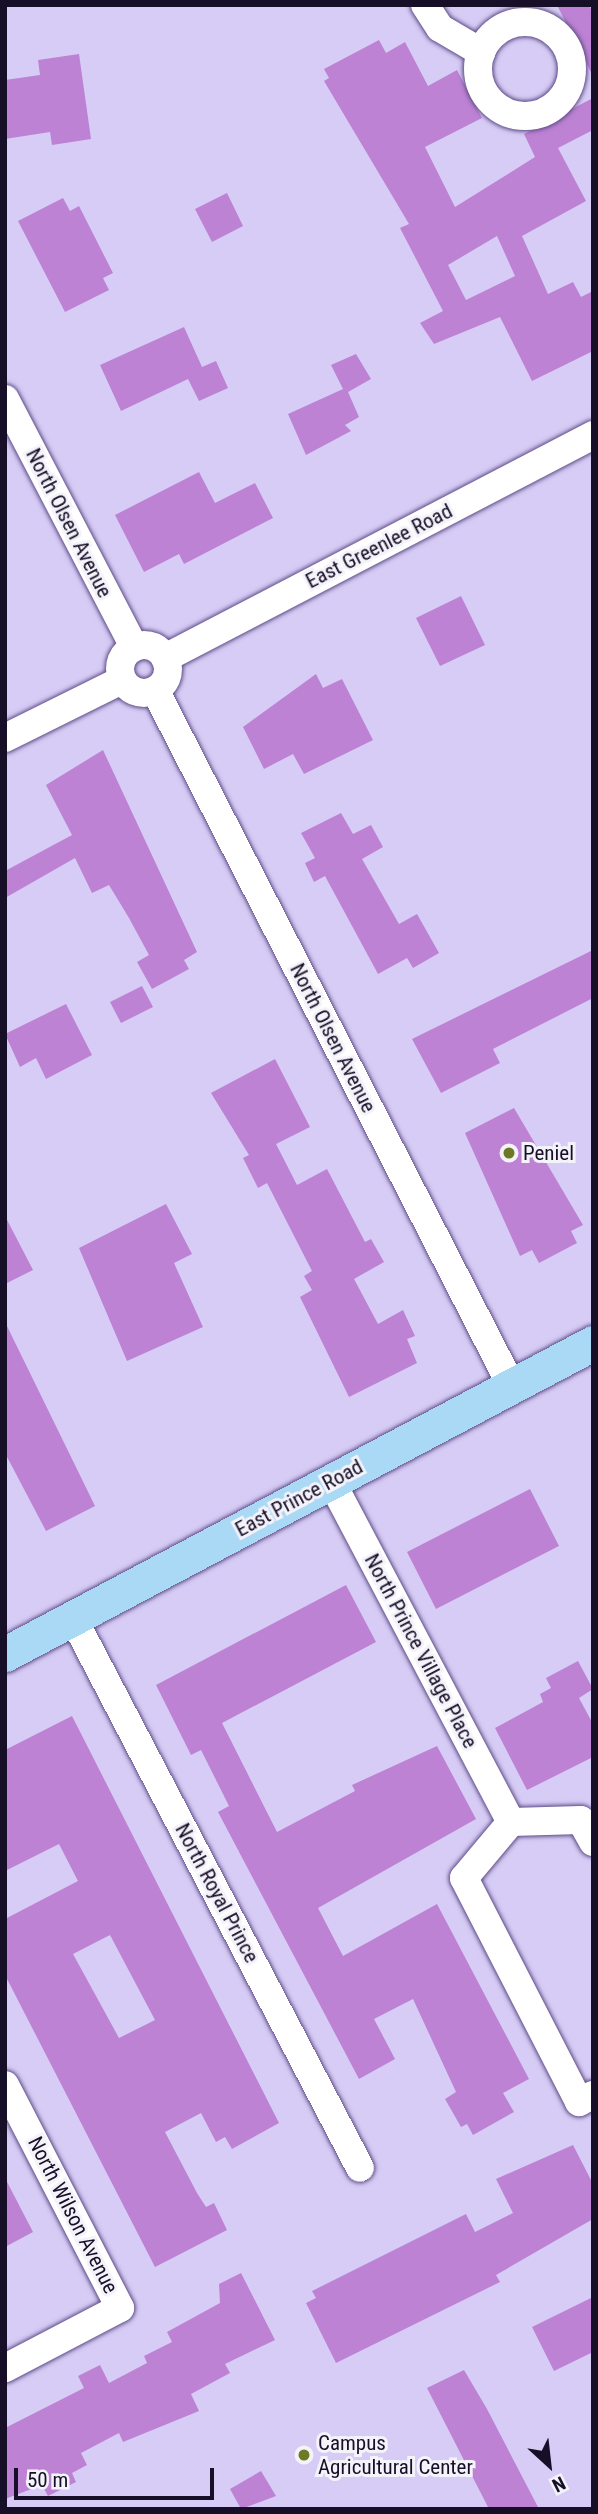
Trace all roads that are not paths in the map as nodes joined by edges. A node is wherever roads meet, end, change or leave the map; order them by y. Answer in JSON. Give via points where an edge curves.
{"nodes":[{"id":1,"x":425,"y":5,"type":"edge"},
{"id":2,"x":481,"y":52,"type":"dead end"},
{"id":3,"x":5,"y":399,"type":"edge"},
{"id":4,"x":593,"y":435,"type":"edge"},
{"id":5,"x":134,"y":647,"type":"junction"},
{"id":6,"x":165,"y":658,"type":"junction"},
{"id":7,"x":122,"y":680,"type":"junction"},
{"id":8,"x":155,"y":690,"type":"junction"},
{"id":9,"x":5,"y":738,"type":"edge"},
{"id":10,"x":593,"y":1343,"type":"edge"},
{"id":11,"x":511,"y":1385,"type":"junction"},
{"id":12,"x":331,"y":1481,"type":"junction"},
{"id":13,"x":73,"y":1618,"type":"junction"},
{"id":14,"x":5,"y":1654,"type":"edge"},
{"id":15,"x":512,"y":1822,"type":"junction"},
{"id":16,"x":593,"y":1842,"type":"edge"},
{"id":17,"x":5,"y":2085,"type":"edge"},
{"id":18,"x":593,"y":2095,"type":"edge"},
{"id":19,"x":15,"y":2125,"type":"edge"},
{"id":20,"x":360,"y":2168,"type":"dead end"},
{"id":21,"x":5,"y":2368,"type":"edge"}],
"edges":[{"from":1,"to":2,"type":"street","via":[[440,28]]},
{"from":3,"to":5,"type":"street","name":"North Olsen Avenue"},
{"from":4,"to":6,"type":"street","name":"East Greenlee Road"},
{"from":5,"to":6,"type":"street","via":[[155,648]]},
{"from":5,"to":7,"type":"street","via":[[120,665]]},
{"from":6,"to":8,"type":"street","via":[[167,672]]},
{"from":7,"to":8,"type":"street","via":[[140,693]]},
{"from":7,"to":9,"type":"street"},
{"from":8,"to":11,"type":"street","name":"North Olsen Avenue"},
{"from":10,"to":11,"type":"main road","name":"East Prince Road"},
{"from":11,"to":12,"type":"main road","name":"East Prince Road"},
{"from":12,"to":13,"type":"main road","name":"East Prince Road"},
{"from":12,"to":15,"type":"street","name":"North Prince Village Place"},
{"from":13,"to":14,"type":"main road","name":"East Prince Road"},
{"from":13,"to":20,"type":"street","name":"North Royal Prince"},
{"from":15,"to":16,"type":"street","via":[[581,1820]]},
{"from":15,"to":18,"type":"street","via":[[464,1878],[579,2102]]},
{"from":17,"to":19,"type":"street","name":"North Wilson Avenue"},
{"from":19,"to":21,"type":"street","name":"North Wilson Avenue","via":[[120,2308]]}]}
